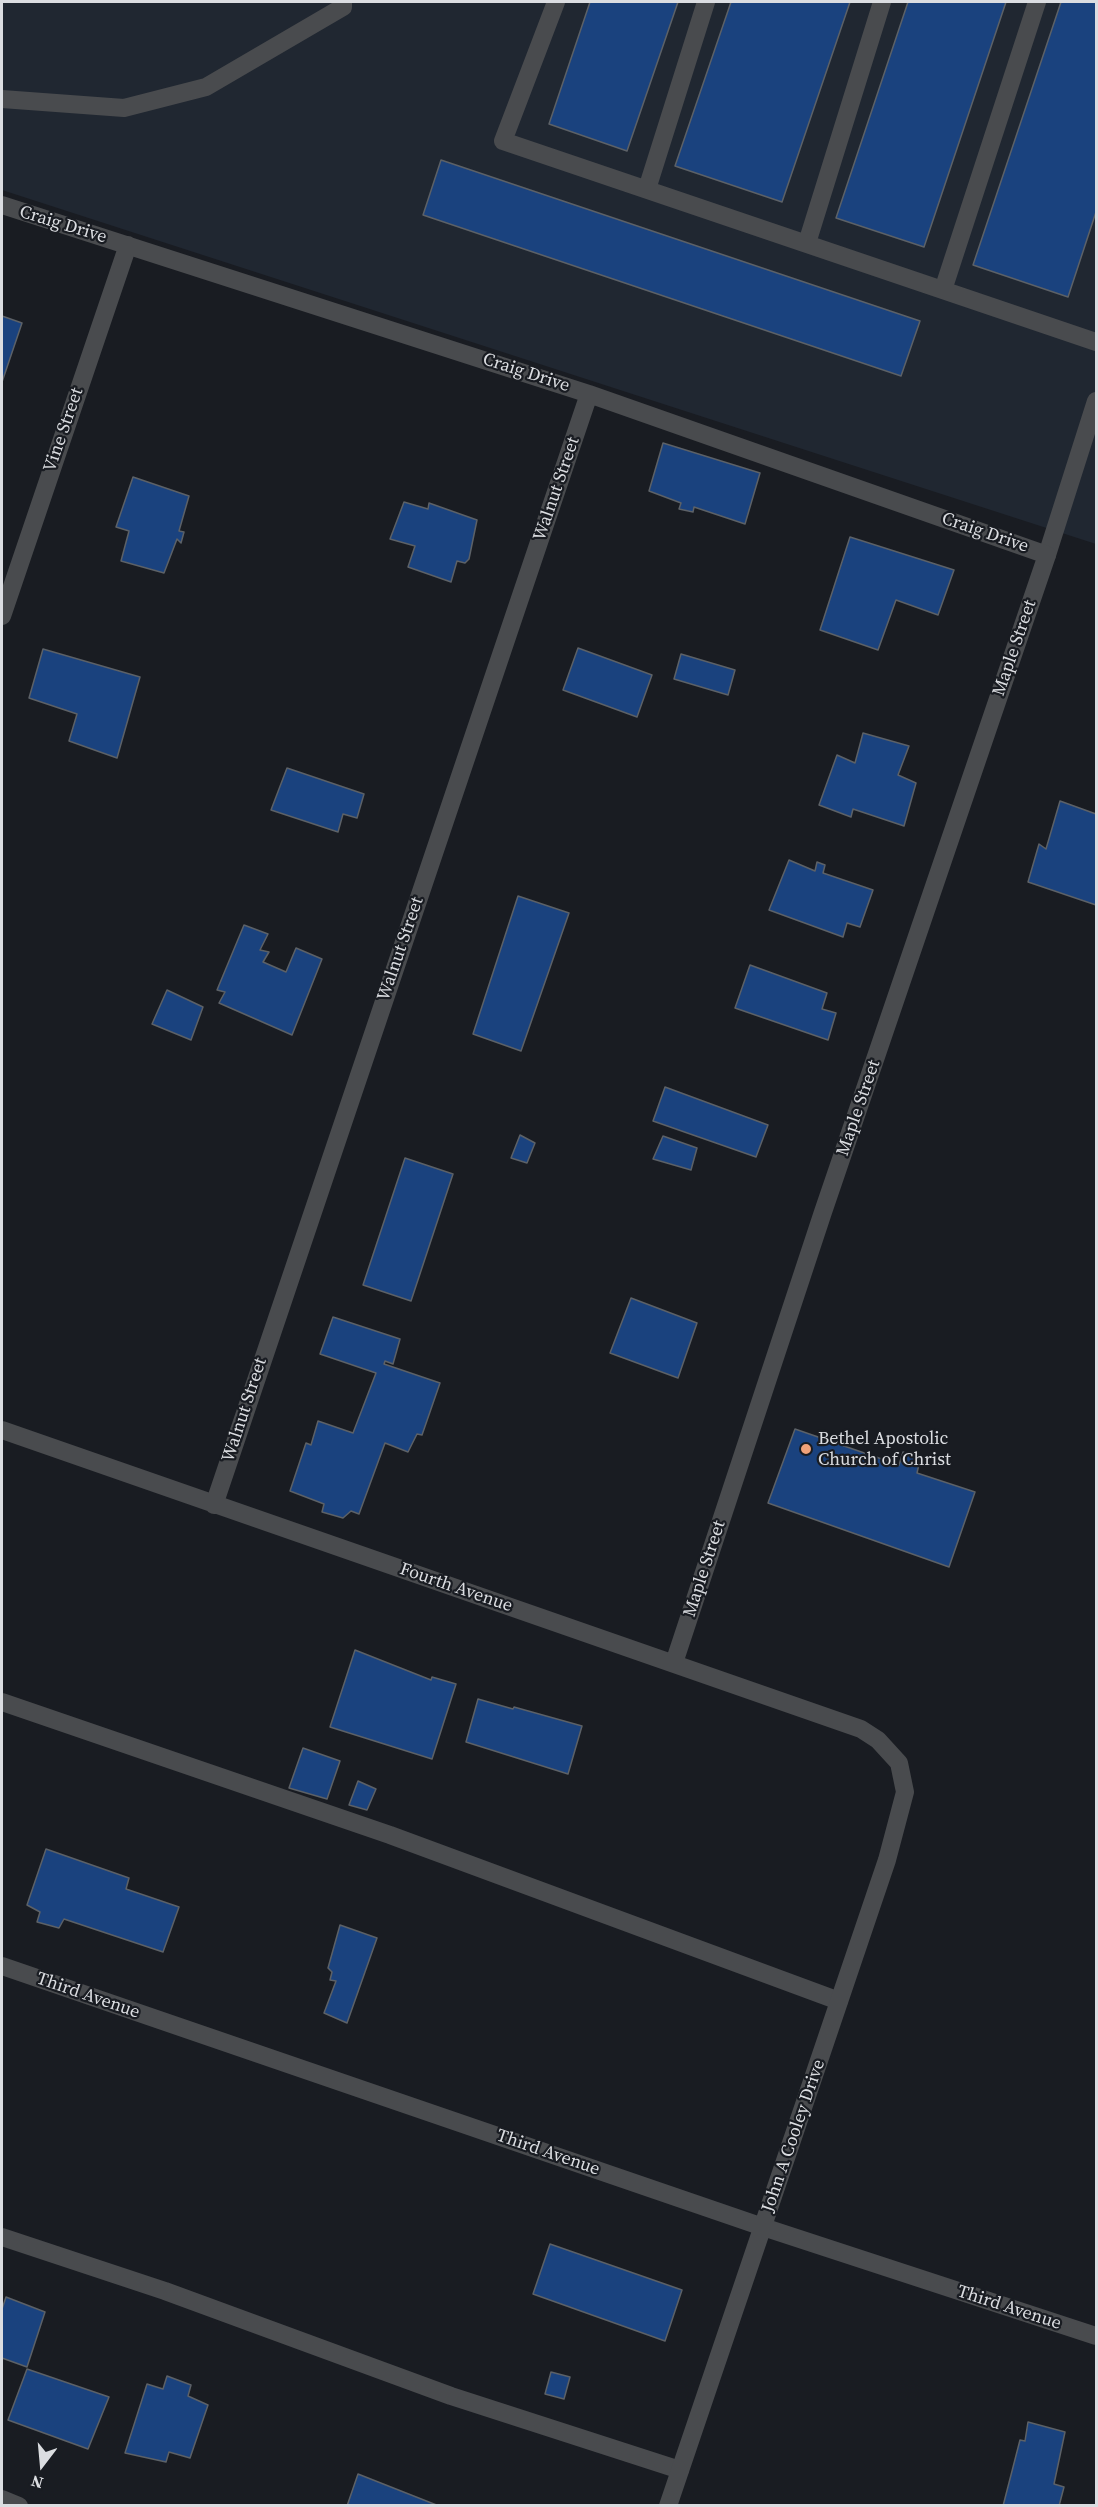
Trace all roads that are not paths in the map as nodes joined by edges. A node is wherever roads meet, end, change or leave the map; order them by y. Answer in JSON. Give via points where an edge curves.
{"nodes":[{"id":1,"x":344,"y":2,"type":"edge"},
{"id":2,"x":556,"y":2,"type":"edge"},
{"id":3,"x":706,"y":2,"type":"edge"},
{"id":4,"x":882,"y":2,"type":"edge"},
{"id":5,"x":1037,"y":2,"type":"edge"},
{"id":6,"x":2,"y":99,"type":"edge"},
{"id":7,"x":647,"y":189,"type":"junction"},
{"id":8,"x":2,"y":206,"type":"edge"},
{"id":9,"x":807,"y":243,"type":"junction"},
{"id":10,"x":128,"y":245,"type":"junction"},
{"id":11,"x":943,"y":290,"type":"junction"},
{"id":12,"x":1096,"y":340,"type":"edge"},
{"id":13,"x":589,"y":394,"type":"junction"},
{"id":14,"x":1096,"y":401,"type":"edge"},
{"id":15,"x":1047,"y":555,"type":"junction"},
{"id":16,"x":2,"y":615,"type":"edge"},
{"id":17,"x":2,"y":1430,"type":"edge"},
{"id":18,"x":214,"y":1505,"type":"junction"},
{"id":19,"x":674,"y":1663,"type":"junction"},
{"id":20,"x":2,"y":1702,"type":"edge"},
{"id":21,"x":899,"y":1763,"type":"joint"},
{"id":22,"x":2,"y":1966,"type":"edge"},
{"id":23,"x":839,"y":2001,"type":"junction"},
{"id":24,"x":763,"y":2227,"type":"junction"},
{"id":25,"x":2,"y":2237,"type":"edge"},
{"id":26,"x":1096,"y":2336,"type":"edge"},
{"id":27,"x":680,"y":2470,"type":"junction"},
{"id":28,"x":2,"y":2499,"type":"edge"},
{"id":29,"x":19,"y":2505,"type":"edge"},
{"id":30,"x":668,"y":2505,"type":"edge"}],
"edges":[{"from":1,"to":6,"type":"street","via":[[343,7],[206,87],[124,108]]},
{"from":2,"to":7,"type":"street","via":[[503,141]]},
{"from":3,"to":7,"type":"street"},
{"from":4,"to":9,"type":"street"},
{"from":5,"to":11,"type":"street"},
{"from":7,"to":9,"type":"street"},
{"from":8,"to":10,"type":"street","name":"Craig Drive"},
{"from":9,"to":11,"type":"street"},
{"from":10,"to":13,"type":"street","name":"Craig Drive"},
{"from":10,"to":16,"type":"street","name":"Vine Street"},
{"from":11,"to":12,"type":"street"},
{"from":13,"to":15,"type":"street","name":"Craig Drive"},
{"from":13,"to":18,"type":"street","name":"Walnut Street"},
{"from":14,"to":15,"type":"street","name":"Maple Street"},
{"from":15,"to":19,"type":"street","name":"Maple Street"},
{"from":17,"to":18,"type":"street","name":"Fourth Avenue"},
{"from":18,"to":19,"type":"street","name":"Fourth Avenue"},
{"from":19,"to":21,"type":"street","name":"Fourth Avenue","via":[[861,1729],[878,1740]]},
{"from":20,"to":23,"type":"street","via":[[390,1835]]},
{"from":21,"to":23,"type":"street","name":"John A Cooley Drive","via":[[905,1792],[887,1860]]},
{"from":22,"to":24,"type":"street","name":"Third Avenue"},
{"from":23,"to":24,"type":"street","name":"John A Cooley Drive"},
{"from":24,"to":26,"type":"street","name":"Third Avenue"},
{"from":24,"to":27,"type":"street","name":"John A Cooley Drive"},
{"from":25,"to":27,"type":"street","via":[[165,2291],[452,2396]]},
{"from":27,"to":30,"type":"street","name":"John A Cooley Drive"},
{"from":28,"to":29,"type":"street"}]}
